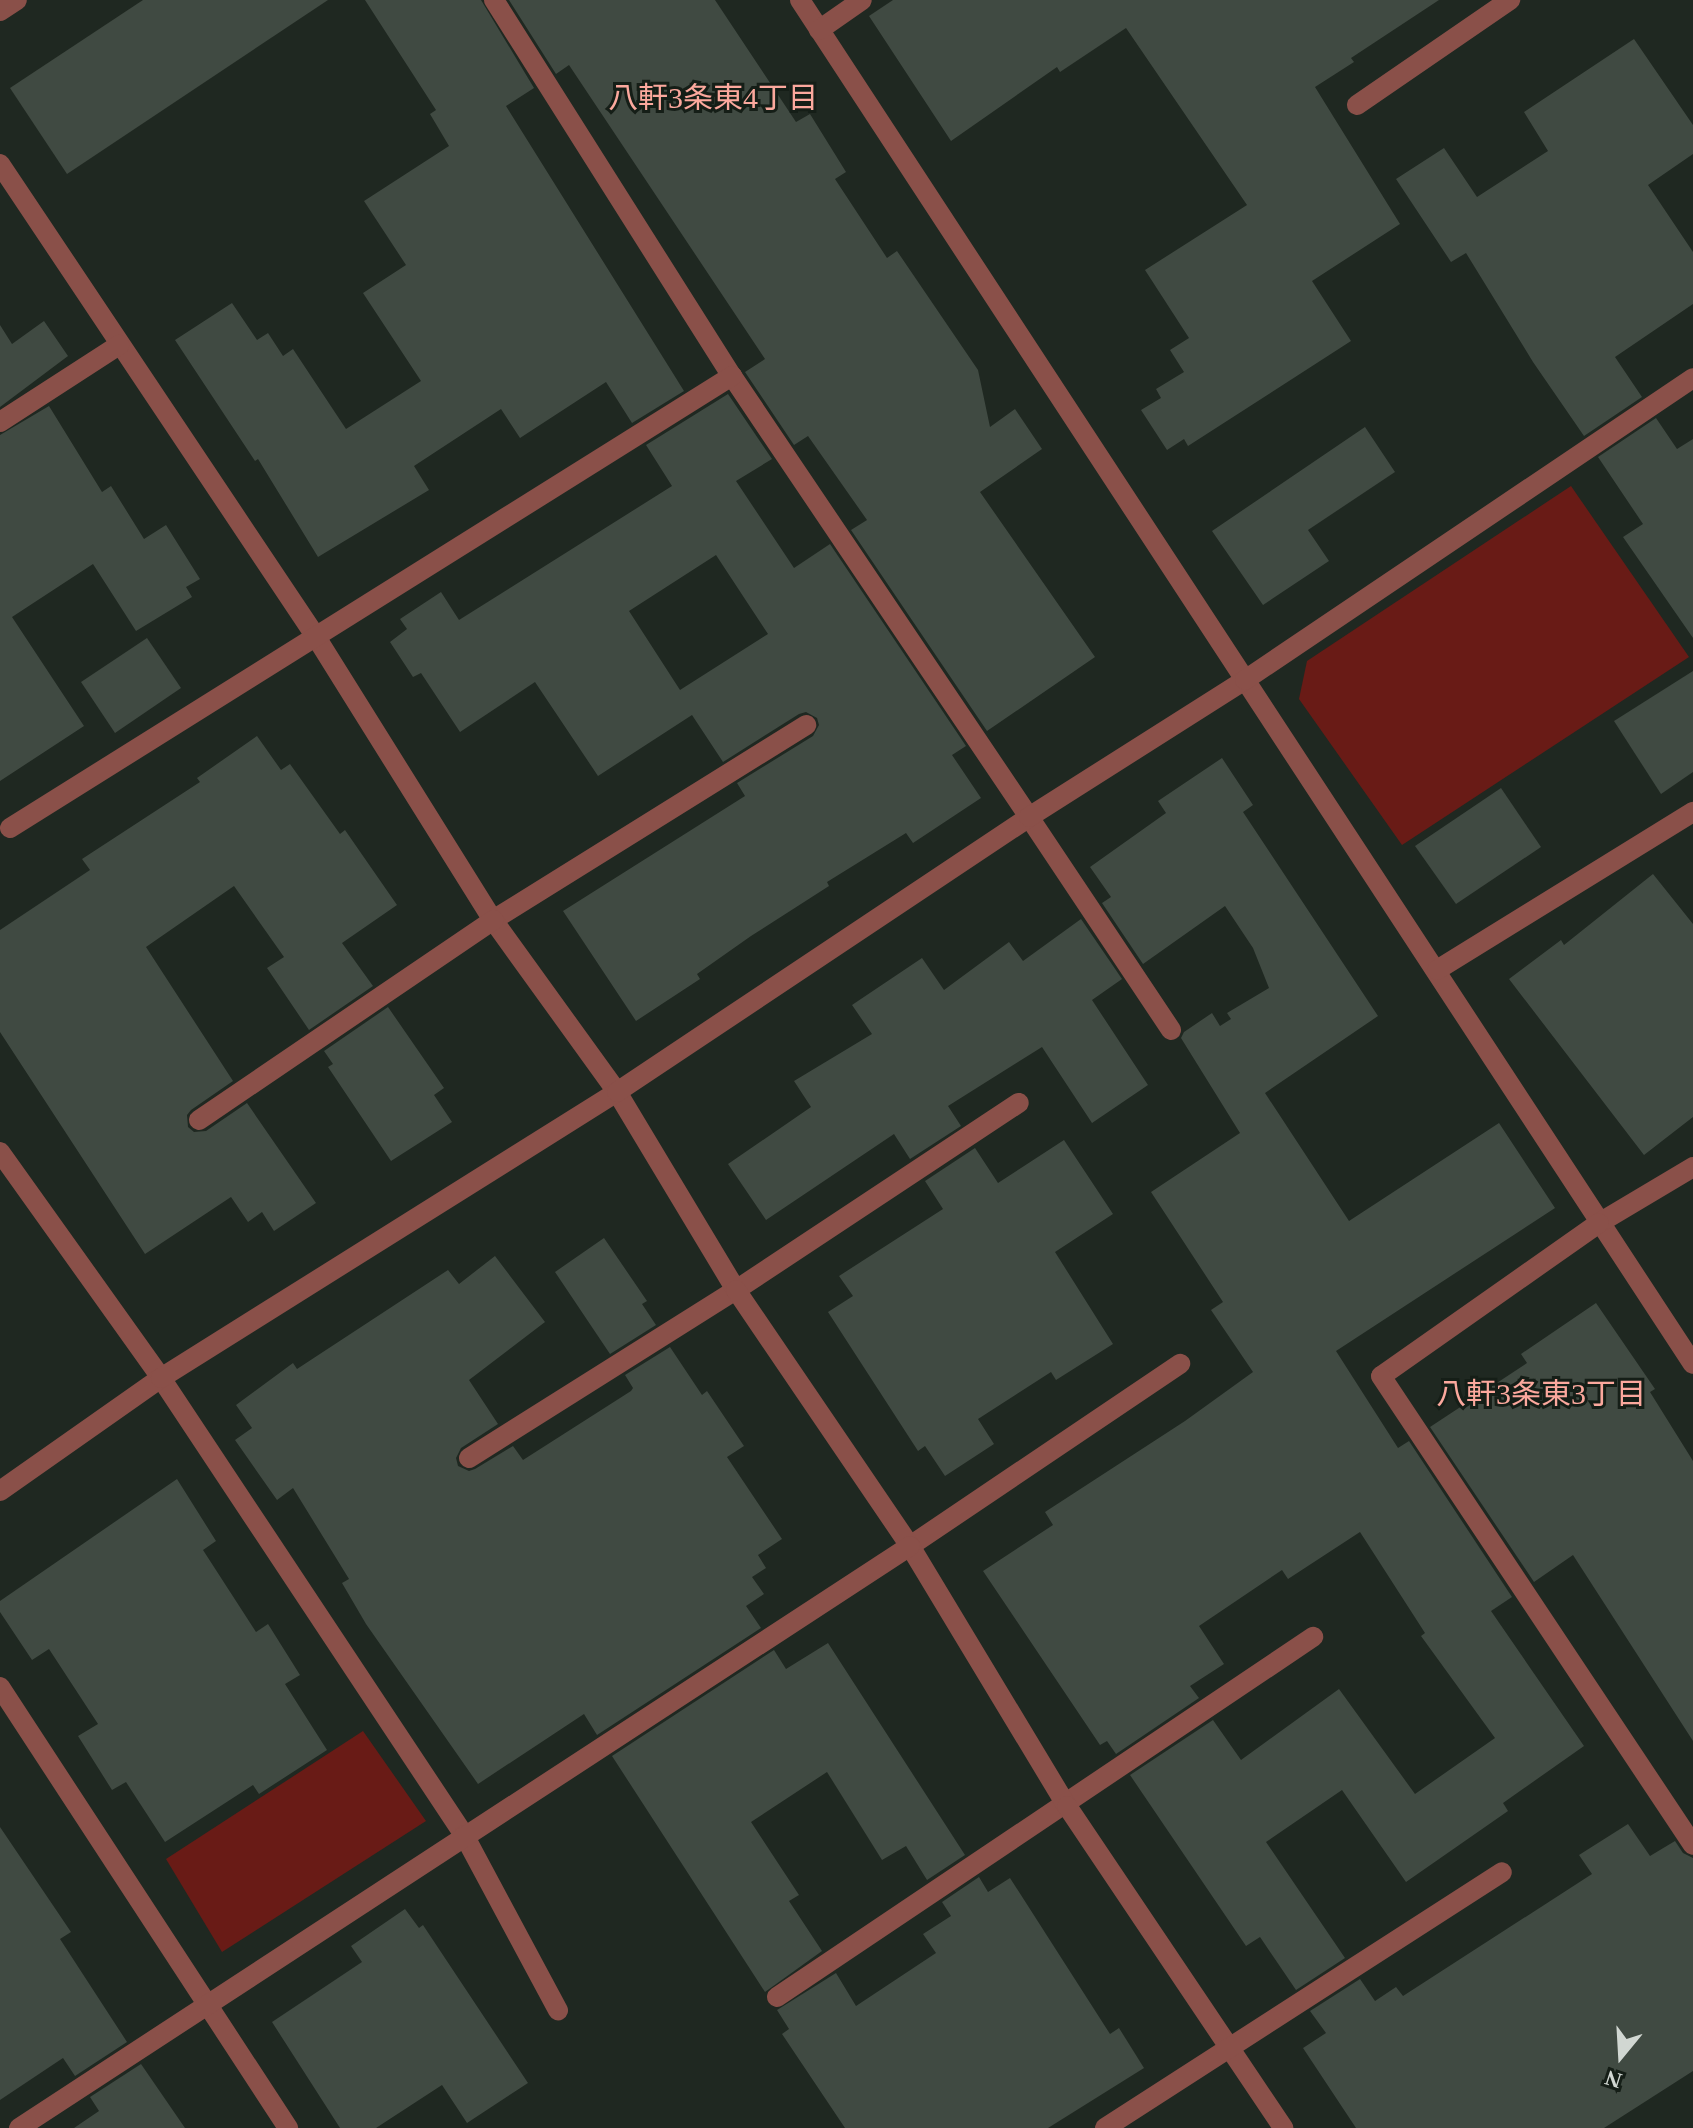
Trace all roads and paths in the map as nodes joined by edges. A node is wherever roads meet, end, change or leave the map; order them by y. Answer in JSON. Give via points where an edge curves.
{"nodes":[{"id":1,"x":17,"y":0,"type":"edge"},
{"id":2,"x":494,"y":0,"type":"edge"},
{"id":3,"x":800,"y":0,"type":"edge"},
{"id":4,"x":862,"y":0,"type":"edge"},
{"id":5,"x":1510,"y":0,"type":"edge"},
{"id":6,"x":0,"y":11,"type":"edge"},
{"id":7,"x":819,"y":30,"type":"junction"},
{"id":8,"x":1357,"y":105,"type":"dead end"},
{"id":9,"x":0,"y":164,"type":"edge"},
{"id":10,"x":119,"y":345,"type":"junction"},
{"id":11,"x":732,"y":376,"type":"junction"},
{"id":12,"x":1693,"y":378,"type":"edge"},
{"id":13,"x":0,"y":422,"type":"edge"},
{"id":14,"x":316,"y":637,"type":"junction"},
{"id":15,"x":1245,"y":680,"type":"junction"},
{"id":16,"x":806,"y":725,"type":"dead end"},
{"id":17,"x":1693,"y":812,"type":"edge"},
{"id":18,"x":1029,"y":817,"type":"junction"},
{"id":19,"x":10,"y":828,"type":"dead end"},
{"id":20,"x":493,"y":920,"type":"junction"},
{"id":21,"x":1437,"y":970,"type":"junction"},
{"id":22,"x":1171,"y":1030,"type":"dead end"},
{"id":23,"x":617,"y":1092,"type":"junction"},
{"id":24,"x":1019,"y":1103,"type":"dead end"},
{"id":25,"x":199,"y":1120,"type":"dead end"},
{"id":26,"x":0,"y":1152,"type":"edge"},
{"id":27,"x":1693,"y":1167,"type":"edge"},
{"id":28,"x":1599,"y":1223,"type":"junction"},
{"id":29,"x":736,"y":1290,"type":"junction"},
{"id":30,"x":1180,"y":1364,"type":"dead end"},
{"id":31,"x":1693,"y":1364,"type":"edge"},
{"id":32,"x":161,"y":1378,"type":"junction"},
{"id":33,"x":469,"y":1458,"type":"dead end"},
{"id":34,"x":0,"y":1491,"type":"edge"},
{"id":35,"x":910,"y":1546,"type":"junction"},
{"id":36,"x":1313,"y":1637,"type":"dead end"},
{"id":37,"x":0,"y":1687,"type":"edge"},
{"id":38,"x":1067,"y":1806,"type":"junction"},
{"id":39,"x":464,"y":1835,"type":"junction"},
{"id":40,"x":1693,"y":1845,"type":"edge"},
{"id":41,"x":1502,"y":1872,"type":"dead end"},
{"id":42,"x":777,"y":1997,"type":"dead end"},
{"id":43,"x":208,"y":2004,"type":"junction"},
{"id":44,"x":558,"y":2010,"type":"dead end"},
{"id":45,"x":1230,"y":2045,"type":"junction"},
{"id":46,"x":19,"y":2128,"type":"edge"},
{"id":47,"x":288,"y":2128,"type":"edge"},
{"id":48,"x":1105,"y":2128,"type":"edge"},
{"id":49,"x":1283,"y":2128,"type":"edge"}],
"edges":[{"from":1,"to":6,"type":"street"},
{"from":2,"to":11,"type":"street"},
{"from":3,"to":7,"type":"street"},
{"from":4,"to":7,"type":"street"},
{"from":5,"to":8,"type":"street"},
{"from":7,"to":15,"type":"street"},
{"from":9,"to":10,"type":"street"},
{"from":10,"to":13,"type":"street"},
{"from":10,"to":14,"type":"street"},
{"from":11,"to":14,"type":"street"},
{"from":11,"to":18,"type":"street"},
{"from":12,"to":15,"type":"street"},
{"from":14,"to":19,"type":"street"},
{"from":14,"to":20,"type":"street"},
{"from":15,"to":18,"type":"street"},
{"from":15,"to":21,"type":"street"},
{"from":16,"to":20,"type":"street"},
{"from":17,"to":21,"type":"street"},
{"from":18,"to":22,"type":"street"},
{"from":18,"to":23,"type":"street"},
{"from":20,"to":23,"type":"street"},
{"from":20,"to":25,"type":"street"},
{"from":21,"to":28,"type":"street"},
{"from":23,"to":29,"type":"street"},
{"from":23,"to":32,"type":"street"},
{"from":24,"to":29,"type":"street"},
{"from":26,"to":32,"type":"street"},
{"from":27,"to":28,"type":"street"},
{"from":28,"to":31,"type":"street"},
{"from":28,"to":40,"type":"street","via":[[1381,1376]]},
{"from":29,"to":33,"type":"street"},
{"from":29,"to":35,"type":"street"},
{"from":30,"to":35,"type":"street"},
{"from":32,"to":34,"type":"street"},
{"from":32,"to":39,"type":"street"},
{"from":35,"to":38,"type":"street"},
{"from":35,"to":39,"type":"street"},
{"from":36,"to":38,"type":"street"},
{"from":37,"to":43,"type":"street"},
{"from":38,"to":42,"type":"street"},
{"from":38,"to":45,"type":"street"},
{"from":39,"to":43,"type":"street"},
{"from":39,"to":44,"type":"street"},
{"from":41,"to":45,"type":"street"},
{"from":43,"to":46,"type":"street"},
{"from":43,"to":47,"type":"street"},
{"from":45,"to":48,"type":"street"},
{"from":45,"to":49,"type":"street"}]}
